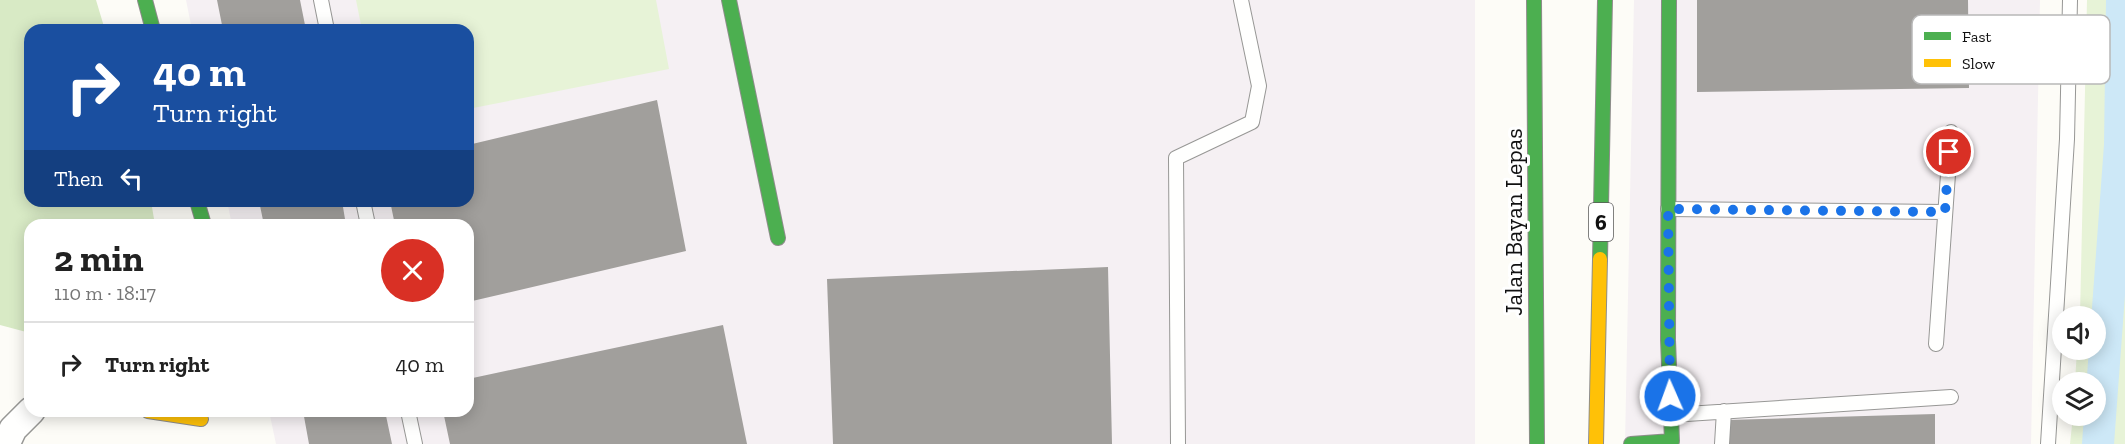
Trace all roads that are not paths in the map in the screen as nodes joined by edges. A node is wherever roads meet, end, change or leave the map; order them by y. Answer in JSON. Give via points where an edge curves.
{"nodes":[{"id":1,"x":145,"y":0,"type":"edge"},
{"id":2,"x":321,"y":0,"type":"edge"},
{"id":3,"x":729,"y":0,"type":"edge"},
{"id":4,"x":1241,"y":0,"type":"edge"},
{"id":5,"x":1534,"y":0,"type":"edge"},
{"id":6,"x":1605,"y":0,"type":"edge"},
{"id":7,"x":1669,"y":0,"type":"edge"},
{"id":8,"x":2070,"y":0,"type":"edge"},
{"id":9,"x":2070,"y":15,"type":"edge"},
{"id":10,"x":151,"y":24,"type":"edge"},
{"id":11,"x":326,"y":24,"type":"edge"},
{"id":12,"x":2068,"y":84,"type":"edge"},
{"id":13,"x":1951,"y":132,"type":"dead end"},
{"id":14,"x":1668,"y":209,"type":"junction"},
{"id":15,"x":1945,"y":212,"type":"junction"},
{"id":16,"x":778,"y":238,"type":"dead end"},
{"id":17,"x":1936,"y":344,"type":"dead end"},
{"id":18,"x":1951,"y":397,"type":"dead end"},
{"id":19,"x":1724,"y":411,"type":"junction"},
{"id":20,"x":1671,"y":415,"type":"junction"},
{"id":21,"x":25,"y":417,"type":"edge"},
{"id":22,"x":202,"y":417,"type":"edge"},
{"id":23,"x":409,"y":417,"type":"edge"},
{"id":24,"x":197,"y":436,"type":"dead end"},
{"id":25,"x":1672,"y":443,"type":"edge"},
{"id":26,"x":6,"y":444,"type":"edge"},
{"id":27,"x":415,"y":444,"type":"edge"},
{"id":28,"x":1178,"y":444,"type":"edge"},
{"id":29,"x":1537,"y":444,"type":"edge"},
{"id":30,"x":1596,"y":444,"type":"edge"},
{"id":31,"x":1631,"y":444,"type":"edge"},
{"id":32,"x":1722,"y":444,"type":"edge"},
{"id":33,"x":2048,"y":444,"type":"edge"}],
"edges":[{"from":1,"to":10,"type":"main road"},
{"from":2,"to":11,"type":"lane"},
{"from":3,"to":16,"type":"main road"},
{"from":4,"to":28,"type":"lane","via":[[1259,86],[1252,122],[1176,158]]},
{"from":5,"to":29,"type":"main road","name":"Jalan Bayan Lepas"},
{"from":6,"to":30,"type":"main road","number":"6"},
{"from":7,"to":14,"type":"main road"},
{"from":8,"to":9,"type":"lane"},
{"from":12,"to":33,"type":"lane"},
{"from":13,"to":15,"type":"lane"},
{"from":14,"to":15,"type":"lane"},
{"from":14,"to":20,"type":"main road"},
{"from":15,"to":17,"type":"lane"},
{"from":18,"to":19,"type":"lane"},
{"from":19,"to":20,"type":"lane"},
{"from":19,"to":32,"type":"lane"},
{"from":20,"to":25,"type":"main road"},
{"from":21,"to":26,"type":"street"},
{"from":22,"to":24,"type":"main road"},
{"from":23,"to":27,"type":"lane"},
{"from":25,"to":31,"type":"main road"}]}
